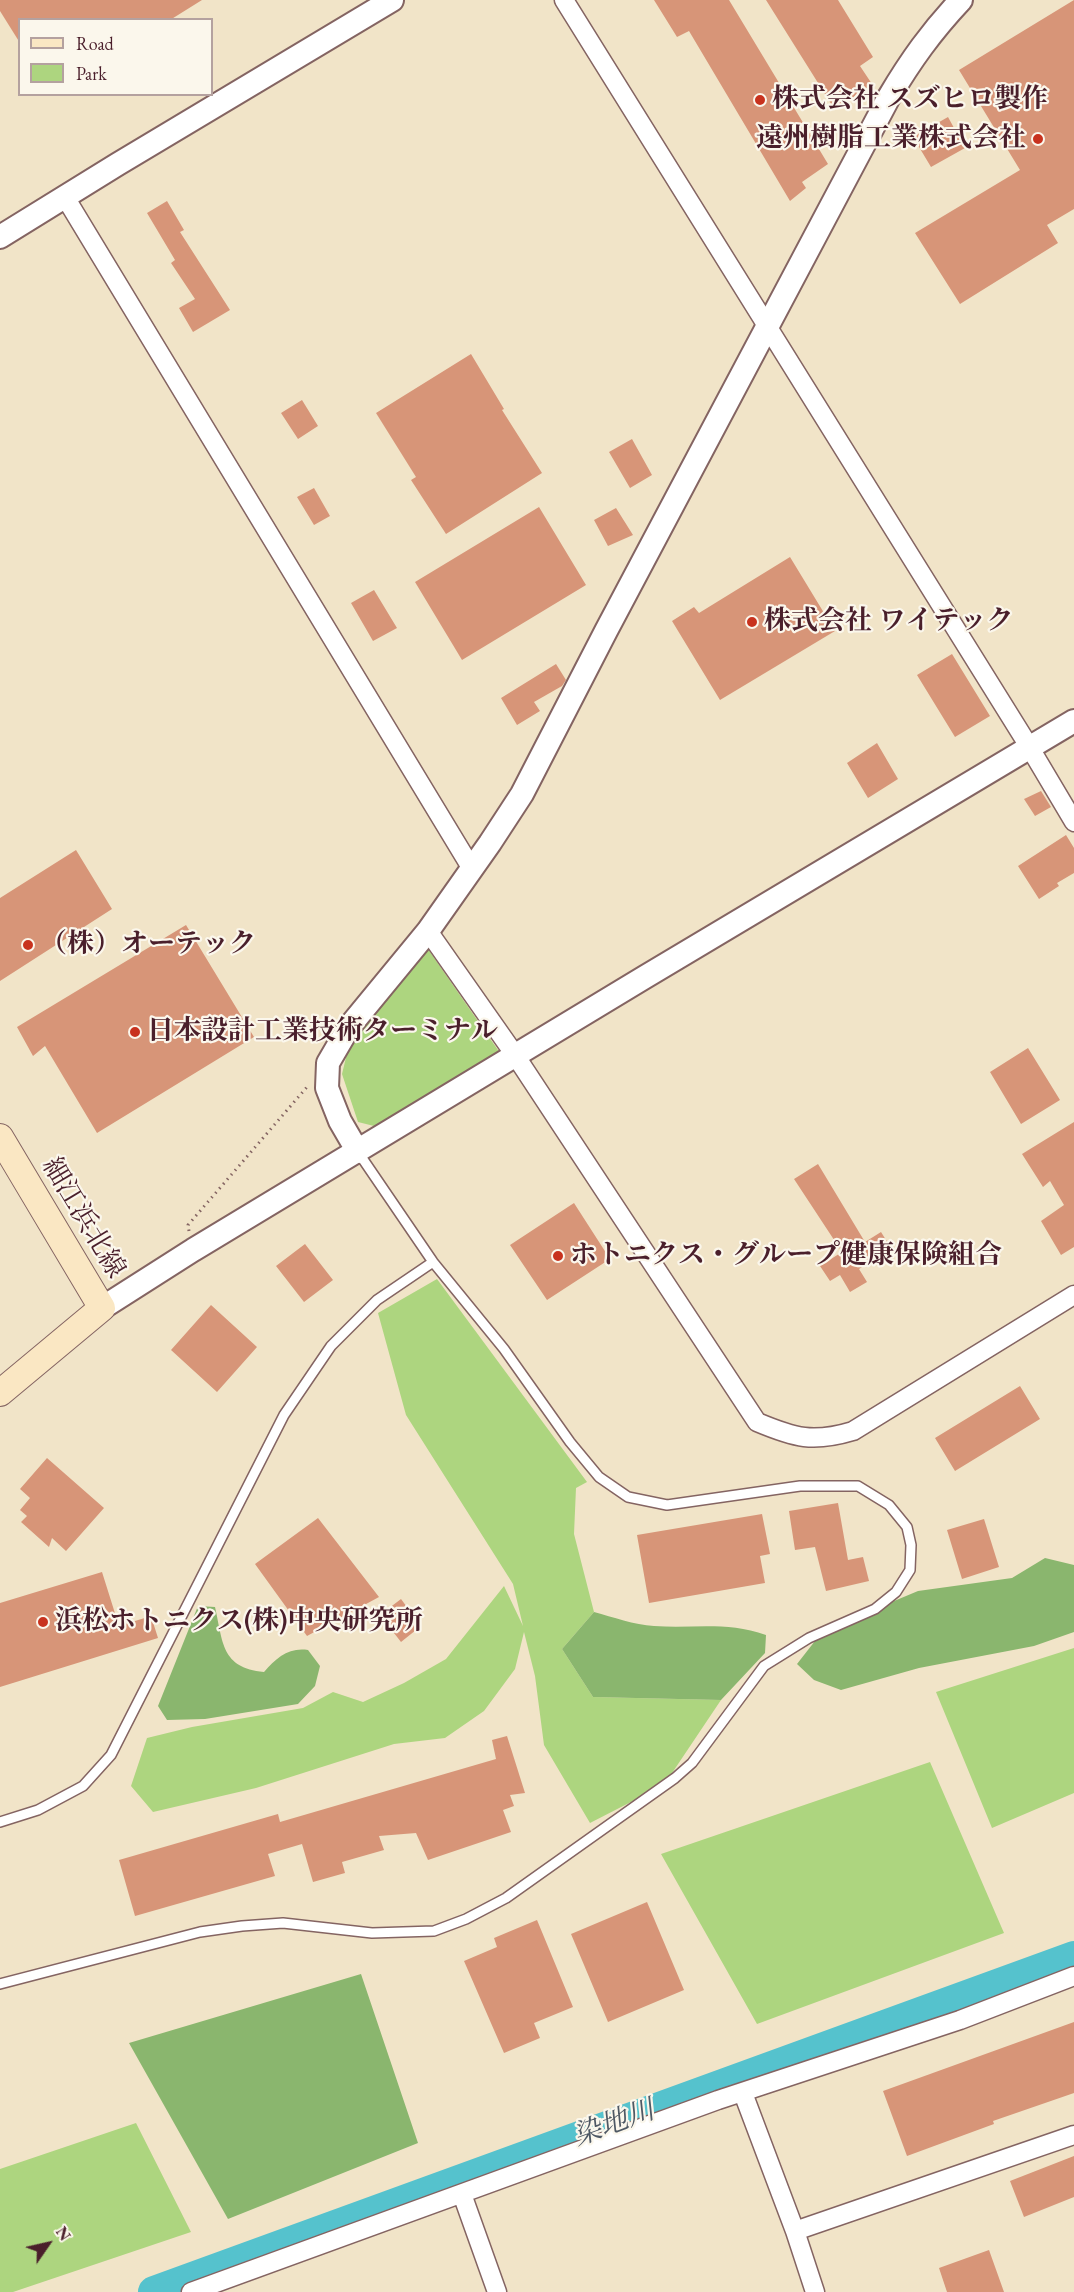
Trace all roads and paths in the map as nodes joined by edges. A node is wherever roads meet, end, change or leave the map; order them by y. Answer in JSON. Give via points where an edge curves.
{"nodes":[{"id":1,"x":392,"y":0,"type":"edge"},
{"id":2,"x":564,"y":0,"type":"edge"},
{"id":3,"x":961,"y":0,"type":"edge"},
{"id":4,"x":65,"y":197,"type":"junction"},
{"id":5,"x":0,"y":237,"type":"edge"},
{"id":6,"x":766,"y":327,"type":"junction"},
{"id":7,"x":1074,"y":721,"type":"edge"},
{"id":8,"x":1030,"y":748,"type":"junction"},
{"id":9,"x":1074,"y":822,"type":"edge"},
{"id":10,"x":472,"y":869,"type":"junction"},
{"id":11,"x":428,"y":931,"type":"junction"},
{"id":12,"x":515,"y":1055,"type":"junction"},
{"id":13,"x":328,"y":1063,"type":"junction"},
{"id":14,"x":0,"y":1137,"type":"edge"},
{"id":15,"x":358,"y":1152,"type":"junction"},
{"id":16,"x":193,"y":1250,"type":"junction"},
{"id":17,"x":433,"y":1262,"type":"junction"},
{"id":18,"x":1074,"y":1295,"type":"edge"},
{"id":19,"x":102,"y":1308,"type":"junction"},
{"id":20,"x":0,"y":1393,"type":"edge"},
{"id":21,"x":0,"y":1822,"type":"edge"},
{"id":22,"x":1074,"y":1976,"type":"edge"},
{"id":23,"x":0,"y":1984,"type":"edge"},
{"id":24,"x":743,"y":2093,"type":"junction"},
{"id":25,"x":1074,"y":2135,"type":"edge"},
{"id":26,"x":462,"y":2194,"type":"junction"},
{"id":27,"x":795,"y":2231,"type":"junction"},
{"id":28,"x":198,"y":2291,"type":"edge"},
{"id":29,"x":497,"y":2292,"type":"edge"},
{"id":30,"x":815,"y":2292,"type":"edge"}],
"edges":[{"from":1,"to":4,"type":"street"},
{"from":2,"to":6,"type":"street"},
{"from":3,"to":6,"type":"street","via":[[913,57],[889,97]]},
{"from":4,"to":5,"type":"street"},
{"from":4,"to":10,"type":"street"},
{"from":6,"to":8,"type":"street"},
{"from":6,"to":10,"type":"street","via":[[522,794]]},
{"from":7,"to":8,"type":"street"},
{"from":8,"to":9,"type":"street"},
{"from":8,"to":12,"type":"street"},
{"from":10,"to":11,"type":"street"},
{"from":11,"to":12,"type":"street"},
{"from":11,"to":13,"type":"street","via":[[349,1027]]},
{"from":12,"to":15,"type":"street"},
{"from":12,"to":18,"type":"street","via":[[757,1422],[807,1438],[828,1439],[854,1431]]},
{"from":13,"to":15,"type":"street","via":[[327,1088]]},
{"from":13,"to":16,"type":"path","via":[[188,1225]]},
{"from":14,"to":19,"type":"main road","name":"細江浜北線"},
{"from":15,"to":16,"type":"street"},
{"from":15,"to":17,"type":"lane"},
{"from":16,"to":19,"type":"street"},
{"from":17,"to":21,"type":"lane","via":[[377,1300],[331,1346],[284,1415],[111,1755],[83,1786],[38,1810]]},
{"from":17,"to":23,"type":"lane","via":[[504,1349],[577,1451],[599,1477],[628,1497],[667,1504],[800,1486],[858,1486],[889,1505],[907,1527],[910,1570],[896,1592],[875,1609],[809,1638],[764,1666],[692,1763],[675,1778],[506,1898],[465,1919],[434,1931],[408,1933],[283,1923],[242,1926],[201,1932]]},
{"from":19,"to":20,"type":"main road","name":"細江浜北線"},
{"from":22,"to":24,"type":"street","via":[[960,2020]]},
{"from":24,"to":26,"type":"street"},
{"from":24,"to":27,"type":"street"},
{"from":25,"to":27,"type":"street"},
{"from":26,"to":28,"type":"street"},
{"from":26,"to":29,"type":"street"},
{"from":27,"to":30,"type":"street"}]}
